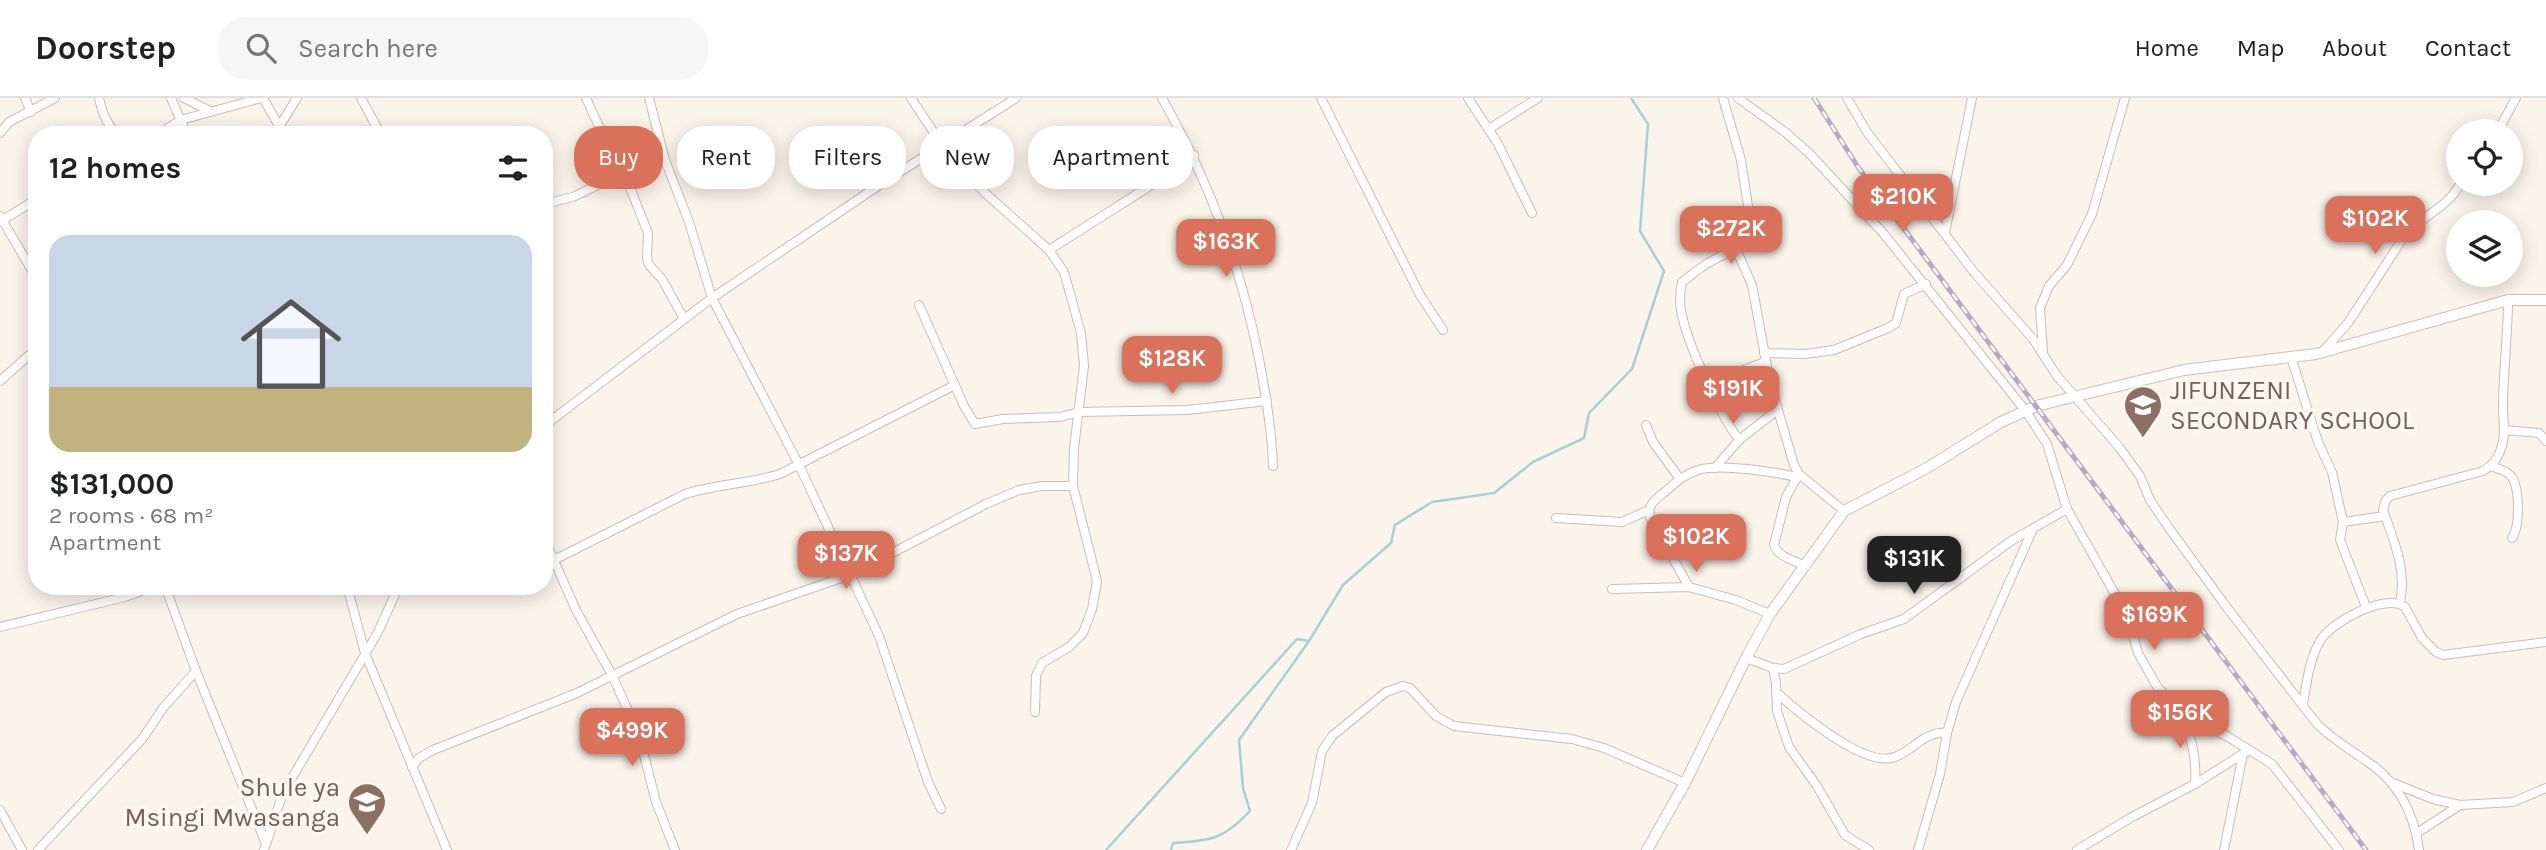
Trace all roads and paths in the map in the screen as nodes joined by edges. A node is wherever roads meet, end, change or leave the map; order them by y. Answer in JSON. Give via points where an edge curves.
{"nodes":[{"id":1,"x":25,"y":98,"type":"edge"},
{"id":2,"x":55,"y":98,"type":"edge"},
{"id":3,"x":99,"y":98,"type":"edge"},
{"id":4,"x":171,"y":98,"type":"edge"},
{"id":5,"x":184,"y":98,"type":"edge"},
{"id":6,"x":262,"y":98,"type":"edge"},
{"id":7,"x":297,"y":98,"type":"edge"},
{"id":8,"x":361,"y":98,"type":"edge"},
{"id":9,"x":586,"y":98,"type":"edge"},
{"id":10,"x":649,"y":98,"type":"edge"},
{"id":11,"x":911,"y":98,"type":"edge"},
{"id":12,"x":1016,"y":98,"type":"edge"},
{"id":13,"x":1162,"y":98,"type":"edge"},
{"id":14,"x":1321,"y":98,"type":"edge"},
{"id":15,"x":1468,"y":98,"type":"edge"},
{"id":16,"x":1538,"y":98,"type":"edge"},
{"id":17,"x":1723,"y":98,"type":"edge"},
{"id":18,"x":1738,"y":98,"type":"edge"},
{"id":19,"x":1847,"y":98,"type":"edge"},
{"id":20,"x":1972,"y":98,"type":"edge"},
{"id":21,"x":2125,"y":98,"type":"edge"},
{"id":22,"x":2516,"y":98,"type":"edge"},
{"id":23,"x":210,"y":111,"type":"junction"},
{"id":24,"x":31,"y":112,"type":"junction"},
{"id":25,"x":2505,"y":119,"type":"edge"},
{"id":26,"x":181,"y":120,"type":"junction"},
{"id":27,"x":109,"y":126,"type":"edge"},
{"id":28,"x":171,"y":126,"type":"edge"},
{"id":29,"x":183,"y":126,"type":"edge"},
{"id":30,"x":279,"y":126,"type":"joint"},
{"id":31,"x":376,"y":126,"type":"edge"},
{"id":32,"x":600,"y":126,"type":"edge"},
{"id":33,"x":929,"y":126,"type":"edge"},
{"id":34,"x":972,"y":126,"type":"edge"},
{"id":35,"x":1489,"y":129,"type":"junction"},
{"id":36,"x":0,"y":132,"type":"edge"},
{"id":37,"x":1194,"y":155,"type":"junction"},
{"id":38,"x":665,"y":160,"type":"joint"},
{"id":39,"x":920,"y":160,"type":"edge"},
{"id":40,"x":592,"y":189,"type":"edge"},
{"id":41,"x":629,"y":189,"type":"edge"},
{"id":42,"x":981,"y":189,"type":"edge"},
{"id":43,"x":2450,"y":196,"type":"edge"},
{"id":44,"x":553,"y":202,"type":"edge"},
{"id":45,"x":28,"y":204,"type":"edge"},
{"id":46,"x":1532,"y":214,"type":"dead end"},
{"id":47,"x":1,"y":219,"type":"edge"},
{"id":48,"x":1945,"y":233,"type":"junction"},
{"id":49,"x":1736,"y":249,"type":"junction"},
{"id":50,"x":1049,"y":250,"type":"junction"},
{"id":51,"x":28,"y":264,"type":"edge"},
{"id":52,"x":1926,"y":284,"type":"junction"},
{"id":53,"x":712,"y":298,"type":"junction"},
{"id":54,"x":2508,"y":300,"type":"junction"},
{"id":55,"x":2546,"y":300,"type":"edge"},
{"id":56,"x":919,"y":305,"type":"dead end"},
{"id":57,"x":684,"y":319,"type":"junction"},
{"id":58,"x":1443,"y":330,"type":"dead end"},
{"id":59,"x":2321,"y":352,"type":"junction"},
{"id":60,"x":28,"y":356,"type":"edge"},
{"id":61,"x":2044,"y":357,"type":"junction"},
{"id":62,"x":2291,"y":357,"type":"junction"},
{"id":63,"x":1765,"y":358,"type":"junction"},
{"id":64,"x":0,"y":381,"type":"edge"},
{"id":65,"x":1709,"y":383,"type":"junction"},
{"id":66,"x":955,"y":384,"type":"junction"},
{"id":67,"x":2075,"y":396,"type":"junction"},
{"id":68,"x":1267,"y":401,"type":"junction"},
{"id":69,"x":2025,"y":410,"type":"junction"},
{"id":70,"x":1776,"y":411,"type":"junction"},
{"id":71,"x":1079,"y":412,"type":"junction"},
{"id":72,"x":553,"y":419,"type":"edge"},
{"id":73,"x":1646,"y":425,"type":"dead end"},
{"id":74,"x":2504,"y":430,"type":"junction"},
{"id":75,"x":1739,"y":440,"type":"junction"},
{"id":76,"x":2546,"y":441,"type":"edge"},
{"id":77,"x":799,"y":465,"type":"junction"},
{"id":78,"x":1273,"y":466,"type":"dead end"},
{"id":79,"x":2491,"y":466,"type":"junction"},
{"id":80,"x":1715,"y":468,"type":"junction"},
{"id":81,"x":1798,"y":476,"type":"junction"},
{"id":82,"x":1680,"y":479,"type":"junction"},
{"id":83,"x":1073,"y":486,"type":"junction"},
{"id":84,"x":2067,"y":509,"type":"junction"},
{"id":85,"x":1649,"y":510,"type":"junction"},
{"id":86,"x":1844,"y":510,"type":"junction"},
{"id":87,"x":2385,"y":516,"type":"junction"},
{"id":88,"x":1556,"y":518,"type":"dead end"},
{"id":89,"x":2343,"y":522,"type":"junction"},
{"id":90,"x":2033,"y":529,"type":"junction"},
{"id":91,"x":2512,"y":538,"type":"dead end"},
{"id":92,"x":554,"y":560,"type":"joint"},
{"id":93,"x":1806,"y":566,"type":"junction"},
{"id":94,"x":850,"y":575,"type":"junction"},
{"id":95,"x":1689,"y":587,"type":"junction"},
{"id":96,"x":1612,"y":589,"type":"dead end"},
{"id":97,"x":130,"y":595,"type":"edge"},
{"id":98,"x":168,"y":595,"type":"edge"},
{"id":99,"x":349,"y":595,"type":"edge"},
{"id":100,"x":395,"y":595,"type":"edge"},
{"id":101,"x":2400,"y":603,"type":"junction"},
{"id":102,"x":2366,"y":607,"type":"junction"},
{"id":103,"x":1770,"y":614,"type":"junction"},
{"id":104,"x":0,"y":627,"type":"edge"},
{"id":105,"x":2546,"y":642,"type":"edge"},
{"id":106,"x":365,"y":653,"type":"junction"},
{"id":107,"x":1746,"y":658,"type":"junction"},
{"id":108,"x":1773,"y":668,"type":"junction"},
{"id":109,"x":196,"y":671,"type":"junction"},
{"id":110,"x":612,"y":675,"type":"junction"},
{"id":111,"x":1776,"y":692,"type":"junction"},
{"id":112,"x":2303,"y":704,"type":"junction"},
{"id":113,"x":1035,"y":712,"type":"dead end"},
{"id":114,"x":2183,"y":713,"type":"junction"},
{"id":115,"x":1947,"y":733,"type":"junction"},
{"id":116,"x":2246,"y":752,"type":"junction"},
{"id":117,"x":412,"y":767,"type":"junction"},
{"id":118,"x":1685,"y":783,"type":"junction"},
{"id":119,"x":2392,"y":783,"type":"junction"},
{"id":120,"x":2195,"y":784,"type":"junction"},
{"id":121,"x":2546,"y":788,"type":"edge"},
{"id":122,"x":2460,"y":805,"type":"junction"},
{"id":123,"x":941,"y":809,"type":"dead end"},
{"id":124,"x":0,"y":810,"type":"edge"},
{"id":125,"x":2417,"y":833,"type":"junction"},
{"id":126,"x":267,"y":848,"type":"edge"},
{"id":127,"x":22,"y":850,"type":"edge"},
{"id":128,"x":38,"y":850,"type":"edge"},
{"id":129,"x":447,"y":850,"type":"edge"},
{"id":130,"x":675,"y":850,"type":"edge"},
{"id":131,"x":1291,"y":850,"type":"edge"},
{"id":132,"x":1647,"y":850,"type":"edge"},
{"id":133,"x":1869,"y":850,"type":"edge"},
{"id":134,"x":1918,"y":850,"type":"edge"},
{"id":135,"x":2077,"y":850,"type":"edge"},
{"id":136,"x":2224,"y":850,"type":"edge"},
{"id":137,"x":2339,"y":850,"type":"edge"},
{"id":138,"x":2419,"y":850,"type":"edge"}],
"edges":[{"from":1,"to":24,"type":"street"},
{"from":2,"to":24,"type":"street"},
{"from":3,"to":27,"type":"street"},
{"from":4,"to":26,"type":"street"},
{"from":5,"to":23,"type":"street"},
{"from":6,"to":23,"type":"street"},
{"from":6,"to":30,"type":"street"},
{"from":7,"to":30,"type":"street"},
{"from":8,"to":31,"type":"street"},
{"from":9,"to":32,"type":"street"},
{"from":10,"to":38,"type":"street"},
{"from":11,"to":33,"type":"street"},
{"from":12,"to":34,"type":"street"},
{"from":13,"to":37,"type":"street"},
{"from":14,"to":58,"type":"street","via":[[1420,295]]},
{"from":15,"to":35,"type":"street"},
{"from":16,"to":35,"type":"street"},
{"from":17,"to":49,"type":"street","via":[[1741,160],[1753,233],[1752,241]]},
{"from":18,"to":52,"type":"street","via":[[1809,153]]},
{"from":19,"to":48,"type":"street","via":[[1867,132]]},
{"from":20,"to":48,"type":"street"},
{"from":21,"to":61,"type":"street","via":[[2092,214],[2040,308]]},
{"from":22,"to":25,"type":"street"},
{"from":23,"to":26,"type":"street"},
{"from":24,"to":36,"type":"street","via":[[9,122]]},
{"from":26,"to":28,"type":"street"},
{"from":26,"to":29,"type":"street"},
{"from":35,"to":46,"type":"street"},
{"from":37,"to":50,"type":"street"},
{"from":37,"to":68,"type":"street","via":[[1236,261]]},
{"from":38,"to":53,"type":"street"},
{"from":39,"to":53,"type":"street"},
{"from":40,"to":44,"type":"street"},
{"from":41,"to":57,"type":"street","via":[[648,233],[649,265]]},
{"from":42,"to":50,"type":"street"},
{"from":43,"to":59,"type":"street","via":[[2404,235],[2348,323]]},
{"from":45,"to":47,"type":"street"},
{"from":47,"to":51,"type":"street"},
{"from":48,"to":61,"type":"street"},
{"from":49,"to":63,"type":"street","via":[[1752,285]]},
{"from":49,"to":65,"type":"street","via":[[1682,282],[1680,309]]},
{"from":50,"to":71,"type":"street","via":[[1064,272],[1082,333]]},
{"from":52,"to":63,"type":"street","via":[[1904,294],[1896,323],[1888,328],[1834,350]]},
{"from":52,"to":69,"type":"street"},
{"from":53,"to":57,"type":"street"},
{"from":53,"to":77,"type":"street"},
{"from":54,"to":55,"type":"street"},
{"from":54,"to":59,"type":"street"},
{"from":54,"to":74,"type":"street"},
{"from":56,"to":66,"type":"street"},
{"from":57,"to":72,"type":"street"},
{"from":59,"to":62,"type":"street"},
{"from":60,"to":64,"type":"street"},
{"from":61,"to":67,"type":"street"},
{"from":62,"to":67,"type":"street","via":[[2184,370]]},
{"from":62,"to":89,"type":"street","via":[[2332,472]]},
{"from":63,"to":65,"type":"street"},
{"from":63,"to":70,"type":"street"},
{"from":65,"to":75,"type":"street"},
{"from":66,"to":71,"type":"street","via":[[975,424],[1060,418]]},
{"from":66,"to":77,"type":"street"},
{"from":67,"to":69,"type":"street"},
{"from":67,"to":112,"type":"street","via":[[2119,447],[2169,528]]},
{"from":68,"to":71,"type":"street","via":[[1187,410]]},
{"from":68,"to":78,"type":"street"},
{"from":69,"to":84,"type":"street","via":[[2047,443]]},
{"from":69,"to":86,"type":"street"},
{"from":70,"to":75,"type":"street"},
{"from":70,"to":81,"type":"street"},
{"from":71,"to":83,"type":"street"},
{"from":73,"to":82,"type":"street"},
{"from":74,"to":76,"type":"street","via":[[2537,432]]},
{"from":74,"to":79,"type":"street","via":[[2502,447]]},
{"from":75,"to":80,"type":"street"},
{"from":77,"to":92,"type":"street","via":[[756,481],[685,494]]},
{"from":77,"to":94,"type":"street"},
{"from":79,"to":87,"type":"street","via":[[2388,497],[2383,505]]},
{"from":79,"to":91,"type":"street","via":[[2507,472],[2514,481],[2518,522]]},
{"from":80,"to":81,"type":"street"},
{"from":80,"to":82,"type":"street","via":[[1695,470]]},
{"from":81,"to":86,"type":"street"},
{"from":81,"to":93,"type":"street","via":[[1786,497],[1774,545],[1782,555]]},
{"from":82,"to":85,"type":"street","via":[[1652,502]]},
{"from":83,"to":94,"type":"street","via":[[1019,490]]},
{"from":83,"to":113,"type":"street","via":[[1097,581],[1083,632],[1069,647],[1042,663],[1036,676]]},
{"from":84,"to":90,"type":"street"},
{"from":84,"to":114,"type":"street","via":[[2128,617],[2150,676]]},
{"from":85,"to":88,"type":"street","via":[[1622,522]]},
{"from":85,"to":95,"type":"street"},
{"from":86,"to":93,"type":"street"},
{"from":87,"to":89,"type":"street"},
{"from":87,"to":101,"type":"street","via":[[2402,564]]},
{"from":89,"to":102,"type":"street","via":[[2340,540]]},
{"from":90,"to":108,"type":"street","via":[[1904,619],[1784,669]]},
{"from":90,"to":115,"type":"street","via":[[1956,702]]},
{"from":92,"to":110,"type":"street"},
{"from":93,"to":103,"type":"street"},
{"from":94,"to":110,"type":"street","via":[[737,614]]},
{"from":94,"to":123,"type":"street","via":[[879,636]]},
{"from":95,"to":96,"type":"street"},
{"from":95,"to":103,"type":"street"},
{"from":97,"to":104,"type":"street"},
{"from":98,"to":109,"type":"street"},
{"from":99,"to":106,"type":"street"},
{"from":100,"to":106,"type":"street"},
{"from":101,"to":102,"type":"street"},
{"from":101,"to":105,"type":"street","via":[[2427,644],[2443,656]]},
{"from":102,"to":112,"type":"street","via":[[2321,637],[2310,662]]},
{"from":103,"to":107,"type":"street"},
{"from":106,"to":117,"type":"street"},
{"from":106,"to":126,"type":"street","via":[[283,793]]},
{"from":107,"to":108,"type":"street"},
{"from":107,"to":118,"type":"street"},
{"from":108,"to":111,"type":"street"},
{"from":109,"to":126,"type":"street"},
{"from":109,"to":128,"type":"street","via":[[143,738]]},
{"from":110,"to":117,"type":"street","via":[[433,750]]},
{"from":110,"to":130,"type":"street","via":[[639,735],[656,802]]},
{"from":111,"to":115,"type":"street","via":[[1831,735],[1875,758],[1896,757],[1933,733]]},
{"from":111,"to":133,"type":"street","via":[[1789,747],[1845,835]]},
{"from":112,"to":119,"type":"street","via":[[2330,737]]},
{"from":114,"to":116,"type":"street","via":[[2225,734]]},
{"from":114,"to":120,"type":"street","via":[[2197,765]]},
{"from":115,"to":134,"type":"street"},
{"from":116,"to":120,"type":"street"},
{"from":116,"to":136,"type":"street"},
{"from":116,"to":137,"type":"street","via":[[2263,758],[2278,772]]},
{"from":117,"to":129,"type":"street"},
{"from":118,"to":131,"type":"street","via":[[1572,739],[1454,726],[1403,686],[1386,692],[1325,744],[1312,803]]},
{"from":118,"to":132,"type":"street"},
{"from":119,"to":122,"type":"street"},
{"from":119,"to":125,"type":"street","via":[[2413,817]]},
{"from":120,"to":135,"type":"street"},
{"from":121,"to":122,"type":"street","via":[[2513,802]]},
{"from":122,"to":125,"type":"street"},
{"from":124,"to":127,"type":"street"},
{"from":125,"to":138,"type":"street"}]}
